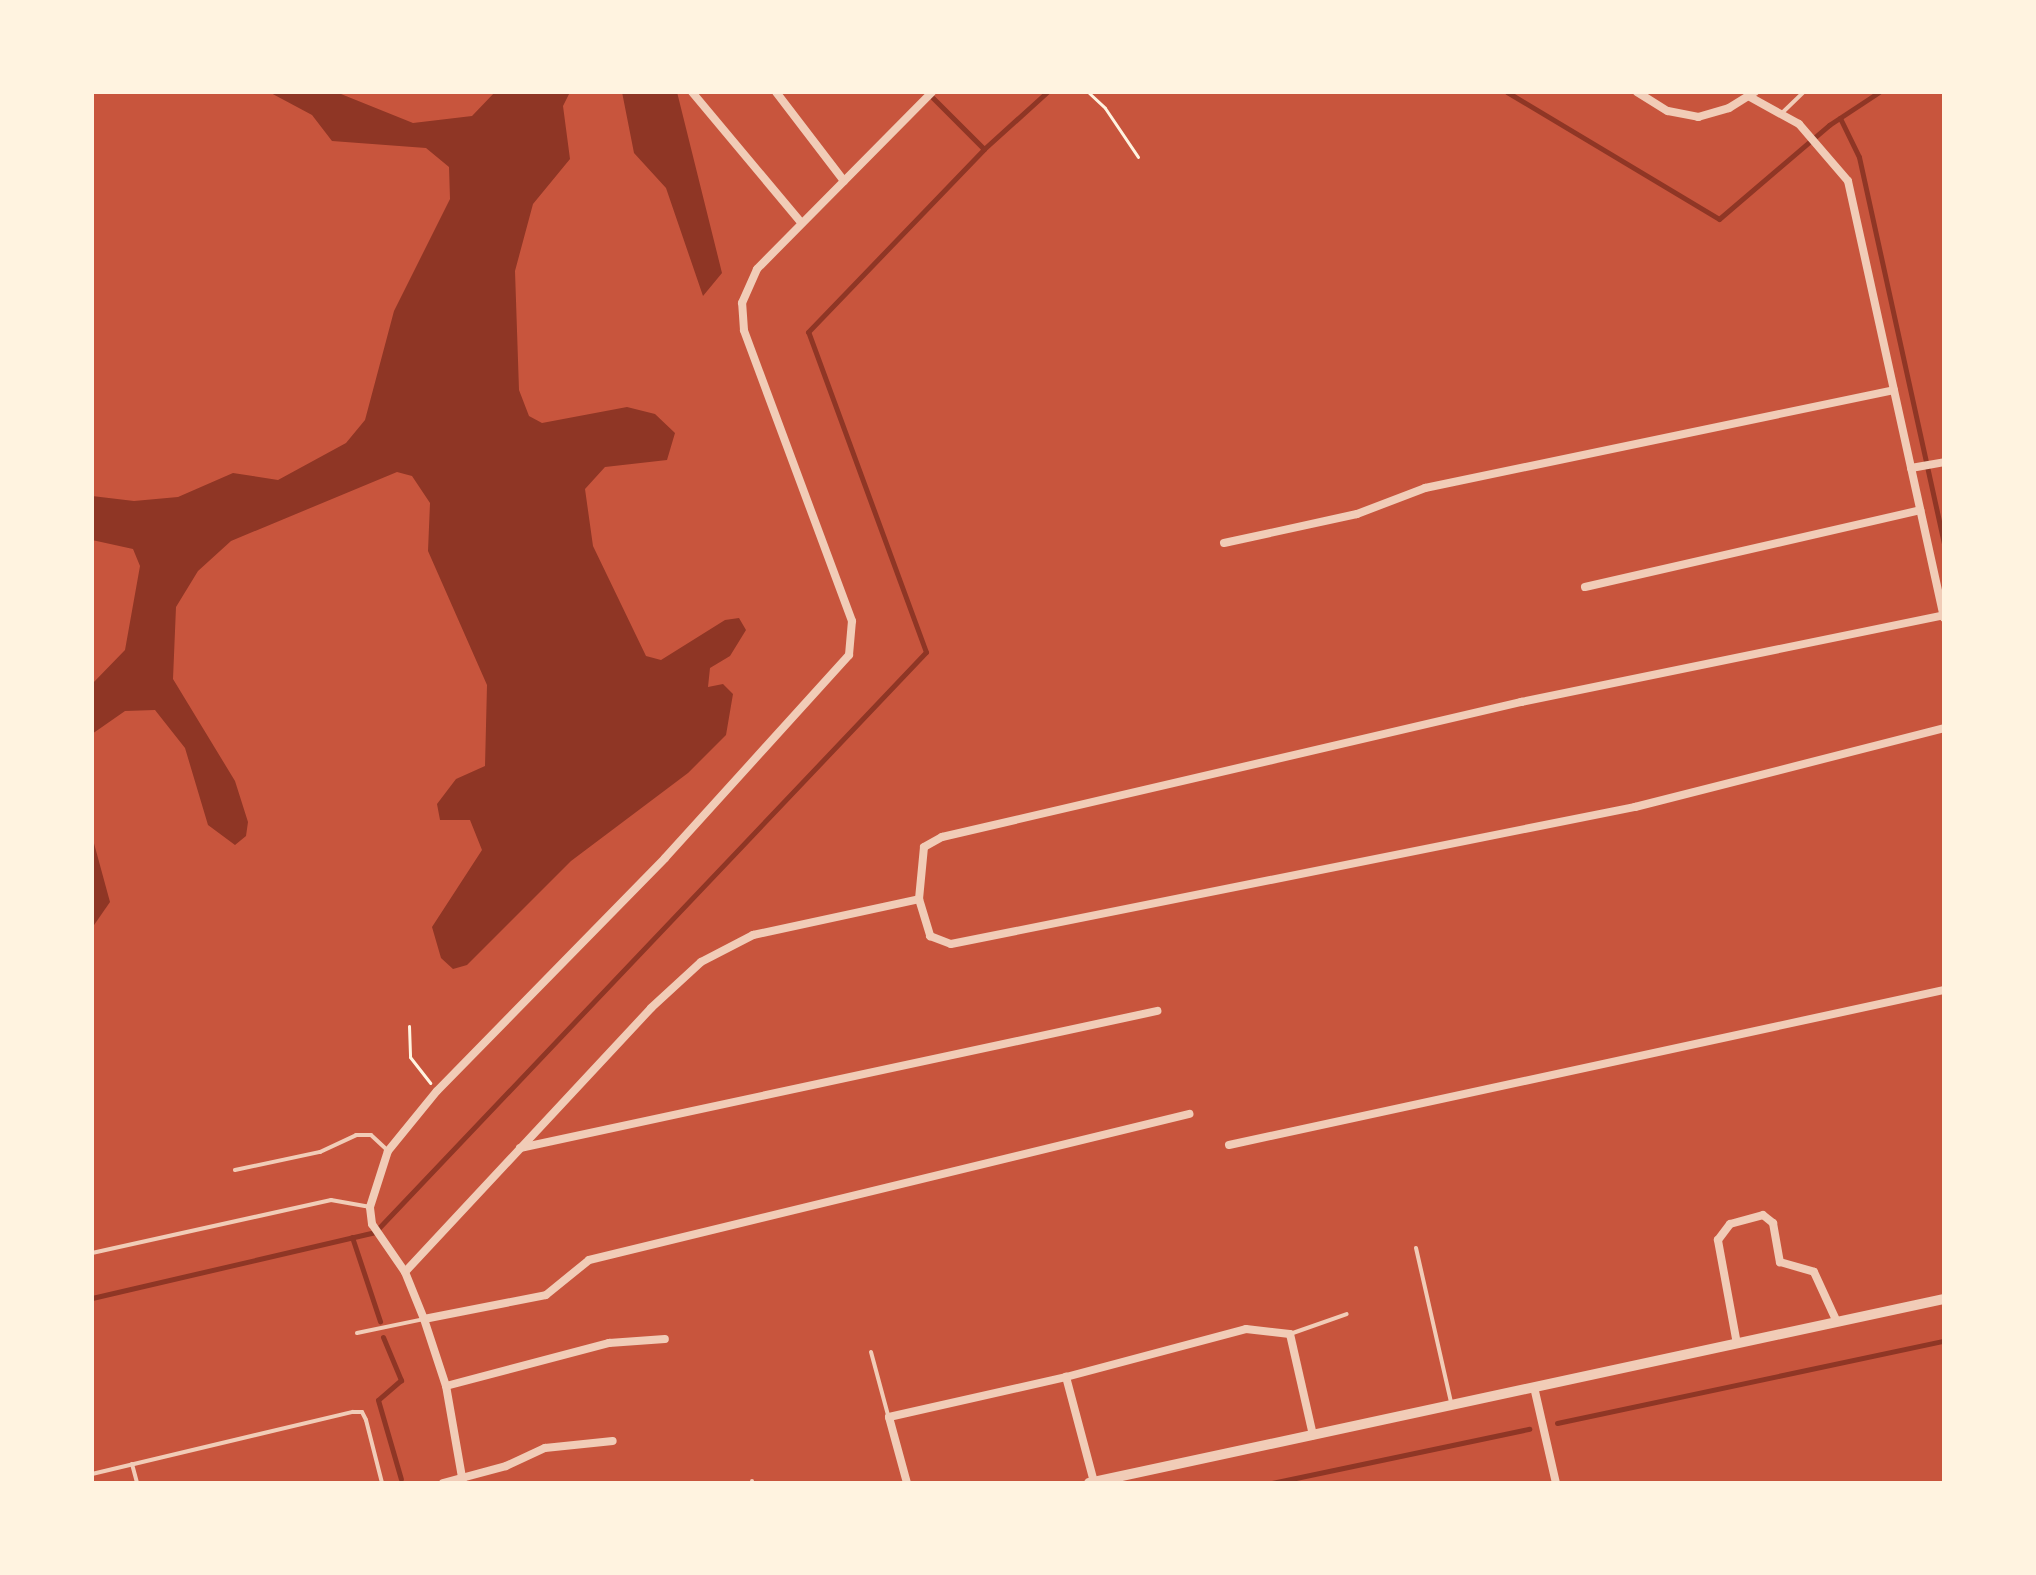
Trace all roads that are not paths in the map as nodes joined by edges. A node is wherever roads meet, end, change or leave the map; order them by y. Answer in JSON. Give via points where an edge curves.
{"nodes":[{"id":1,"x":692,"y":92,"type":"edge"},
{"id":2,"x":776,"y":92,"type":"edge"},
{"id":3,"x":932,"y":92,"type":"edge"},
{"id":4,"x":1637,"y":92,"type":"edge"},
{"id":5,"x":1804,"y":92,"type":"edge"},
{"id":6,"x":1752,"y":95,"type":"edge"},
{"id":7,"x":1781,"y":114,"type":"junction"},
{"id":8,"x":844,"y":181,"type":"junction"},
{"id":9,"x":800,"y":221,"type":"junction"},
{"id":10,"x":1894,"y":390,"type":"junction"},
{"id":11,"x":1944,"y":462,"type":"edge"},
{"id":12,"x":1914,"y":467,"type":"junction"},
{"id":13,"x":1920,"y":510,"type":"junction"},
{"id":14,"x":1224,"y":543,"type":"dead end"},
{"id":15,"x":1585,"y":587,"type":"dead end"},
{"id":16,"x":1944,"y":617,"type":"edge"},
{"id":17,"x":1944,"y":728,"type":"edge"},
{"id":18,"x":919,"y":899,"type":"junction"},
{"id":19,"x":1944,"y":990,"type":"edge"},
{"id":20,"x":1157,"y":1011,"type":"dead end"},
{"id":21,"x":1189,"y":1114,"type":"dead end"},
{"id":22,"x":1229,"y":1145,"type":"dead end"},
{"id":23,"x":519,"y":1148,"type":"junction"},
{"id":24,"x":388,"y":1151,"type":"junction"},
{"id":25,"x":235,"y":1170,"type":"dead end"},
{"id":26,"x":370,"y":1207,"type":"junction"},
{"id":27,"x":1416,"y":1248,"type":"dead end"},
{"id":28,"x":92,"y":1253,"type":"edge"},
{"id":29,"x":405,"y":1272,"type":"junction"},
{"id":30,"x":1944,"y":1299,"type":"edge"},
{"id":31,"x":1347,"y":1314,"type":"dead end"},
{"id":32,"x":424,"y":1319,"type":"junction"},
{"id":33,"x":1837,"y":1322,"type":"junction"},
{"id":34,"x":357,"y":1333,"type":"dead end"},
{"id":35,"x":1290,"y":1334,"type":"junction"},
{"id":36,"x":665,"y":1339,"type":"dead end"},
{"id":37,"x":1737,"y":1344,"type":"junction"},
{"id":38,"x":871,"y":1352,"type":"dead end"},
{"id":39,"x":1066,"y":1377,"type":"junction"},
{"id":40,"x":446,"y":1386,"type":"junction"},
{"id":41,"x":1534,"y":1387,"type":"junction"},
{"id":42,"x":1452,"y":1405,"type":"junction"},
{"id":43,"x":889,"y":1417,"type":"junction"},
{"id":44,"x":1313,"y":1435,"type":"junction"},
{"id":45,"x":613,"y":1441,"type":"dead end"},
{"id":46,"x":132,"y":1464,"type":"junction"},
{"id":47,"x":92,"y":1474,"type":"edge"},
{"id":48,"x":1125,"y":1479,"type":"edge"},
{"id":49,"x":462,"y":1481,"type":"edge"},
{"id":50,"x":1092,"y":1482,"type":"edge"},
{"id":51,"x":137,"y":1483,"type":"edge"},
{"id":52,"x":382,"y":1483,"type":"edge"},
{"id":53,"x":443,"y":1483,"type":"edge"},
{"id":54,"x":907,"y":1483,"type":"edge"},
{"id":55,"x":1556,"y":1483,"type":"edge"}],
"edges":[{"from":1,"to":9,"type":"street"},
{"from":2,"to":8,"type":"street"},
{"from":3,"to":8,"type":"street"},
{"from":4,"to":6,"type":"street","via":[[1683,117],[1729,108]]},
{"from":5,"to":7,"type":"lane"},
{"from":6,"to":7,"type":"street"},
{"from":7,"to":10,"type":"street","via":[[1799,124],[1839,166],[1854,198]]},
{"from":8,"to":9,"type":"street"},
{"from":9,"to":24,"type":"street","via":[[749,284],[742,303],[744,330],[852,621],[849,655],[665,858],[437,1091]]},
{"from":10,"to":12,"type":"street"},
{"from":10,"to":14,"type":"street","via":[[1425,488],[1357,514]]},
{"from":11,"to":12,"type":"street"},
{"from":12,"to":13,"type":"street"},
{"from":13,"to":15,"type":"street"},
{"from":13,"to":16,"type":"street"},
{"from":16,"to":18,"type":"street","via":[[1521,702],[942,837],[924,847]]},
{"from":17,"to":18,"type":"street","via":[[1635,807],[951,944],[930,936]]},
{"from":18,"to":23,"type":"street","via":[[725,945],[651,1008]]},
{"from":19,"to":22,"type":"street"},
{"from":20,"to":23,"type":"street"},
{"from":21,"to":32,"type":"street","via":[[589,1260],[546,1295]]},
{"from":23,"to":29,"type":"street"},
{"from":24,"to":25,"type":"lane","via":[[371,1135],[356,1135],[320,1152]]},
{"from":24,"to":26,"type":"street"},
{"from":26,"to":28,"type":"lane","via":[[331,1200]]},
{"from":26,"to":29,"type":"street","via":[[372,1224]]},
{"from":27,"to":42,"type":"lane"},
{"from":29,"to":32,"type":"street"},
{"from":30,"to":33,"type":"street"},
{"from":31,"to":35,"type":"lane"},
{"from":32,"to":34,"type":"lane"},
{"from":32,"to":40,"type":"street"},
{"from":33,"to":37,"type":"street"},
{"from":33,"to":37,"type":"street","via":[[1814,1272],[1780,1262],[1773,1223],[1763,1215],[1730,1224],[1718,1240]]},
{"from":35,"to":39,"type":"street","via":[[1246,1329]]},
{"from":35,"to":44,"type":"street"},
{"from":36,"to":40,"type":"street","via":[[609,1343]]},
{"from":37,"to":41,"type":"street"},
{"from":38,"to":43,"type":"lane"},
{"from":39,"to":43,"type":"street"},
{"from":39,"to":50,"type":"street"},
{"from":40,"to":49,"type":"street"},
{"from":41,"to":42,"type":"street"},
{"from":41,"to":55,"type":"street"},
{"from":42,"to":44,"type":"street"},
{"from":43,"to":54,"type":"street"},
{"from":44,"to":48,"type":"street"},
{"from":45,"to":49,"type":"street","via":[[545,1448]]},
{"from":46,"to":47,"type":"lane"},
{"from":46,"to":51,"type":"lane"},
{"from":46,"to":52,"type":"lane","via":[[362,1412]]},
{"from":48,"to":50,"type":"street"},
{"from":49,"to":53,"type":"street"}]}
